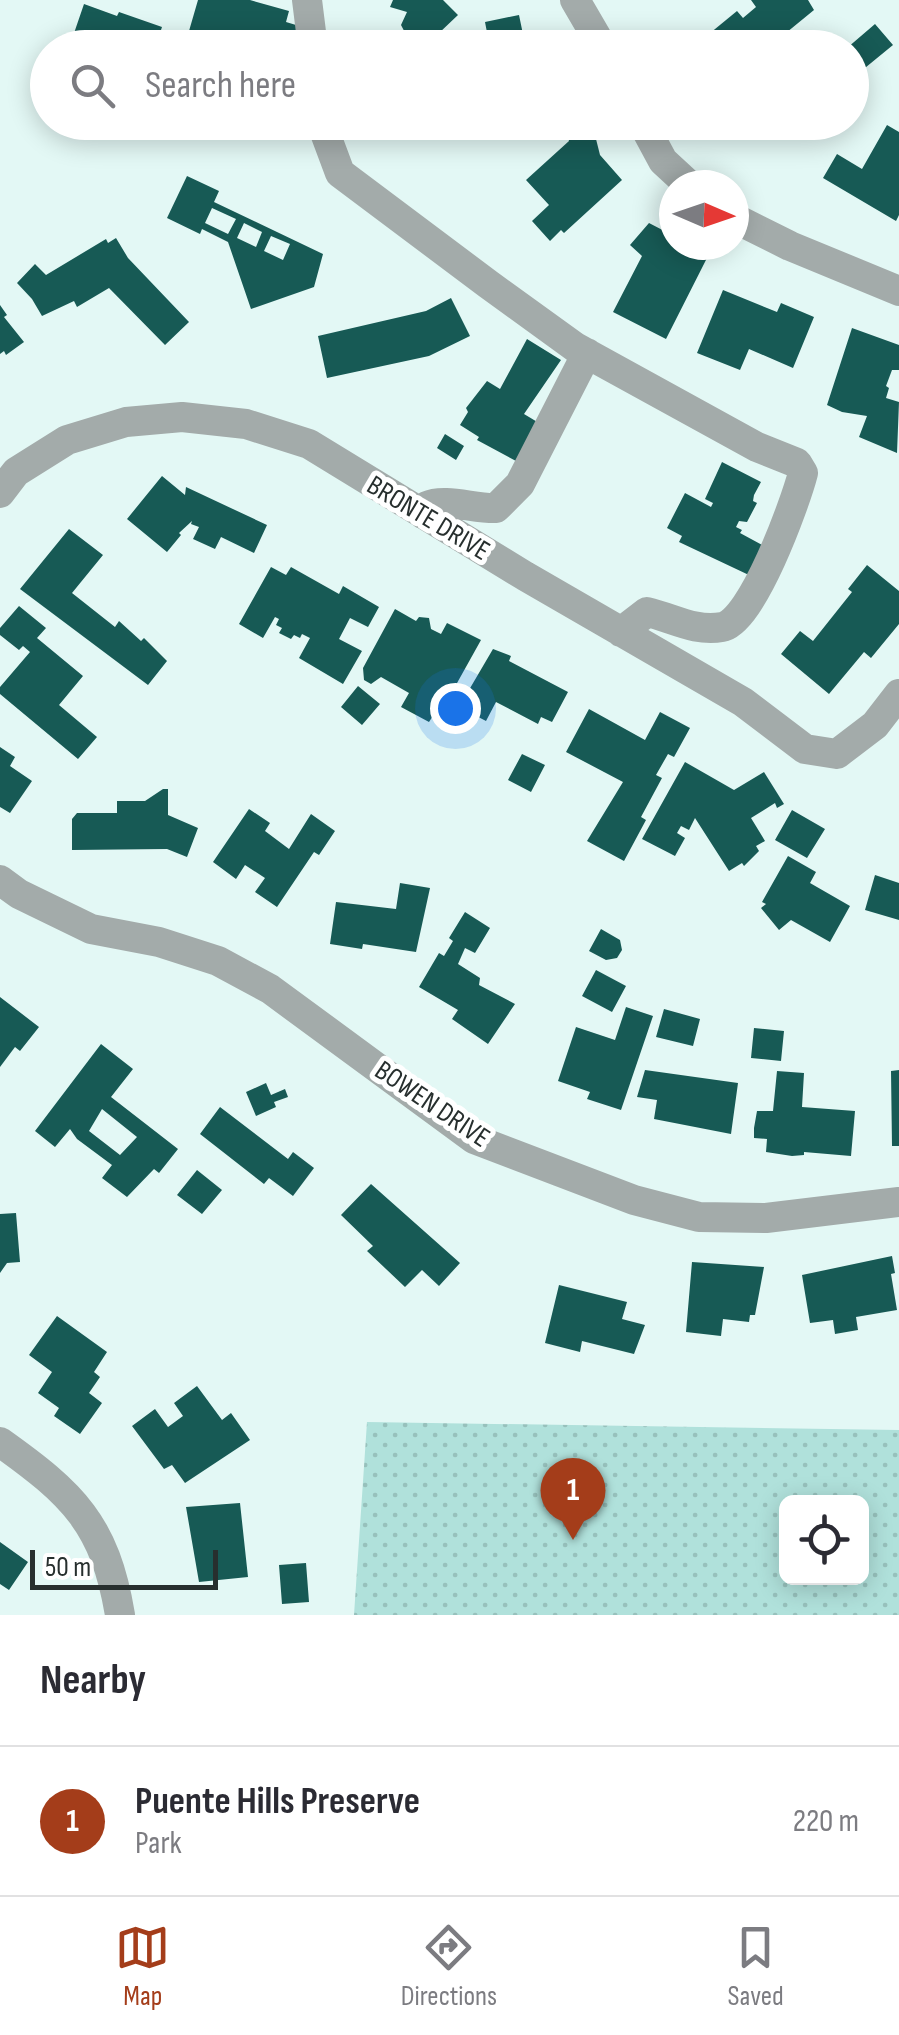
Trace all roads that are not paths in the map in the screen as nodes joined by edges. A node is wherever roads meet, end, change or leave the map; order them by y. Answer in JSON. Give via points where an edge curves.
{"nodes":[{"id":1,"x":307,"y":0,"type":"edge"},
{"id":2,"x":575,"y":0,"type":"edge"},
{"id":3,"x":311,"y":30,"type":"edge"},
{"id":4,"x":592,"y":30,"type":"edge"},
{"id":5,"x":328,"y":140,"type":"edge"},
{"id":6,"x":652,"y":140,"type":"edge"},
{"id":7,"x":673,"y":170,"type":"edge"},
{"id":8,"x":749,"y":226,"type":"edge"},
{"id":9,"x":899,"y":290,"type":"edge"},
{"id":10,"x":587,"y":353,"type":"junction"},
{"id":11,"x":0,"y":492,"type":"edge"},
{"id":12,"x":423,"y":514,"type":"junction"},
{"id":13,"x":622,"y":632,"type":"junction"},
{"id":14,"x":899,"y":694,"type":"edge"},
{"id":15,"x":0,"y":880,"type":"edge"},
{"id":16,"x":899,"y":1202,"type":"edge"},
{"id":17,"x":0,"y":1442,"type":"edge"},
{"id":18,"x":120,"y":1615,"type":"edge"}],
"edges":[{"from":1,"to":3,"type":"street"},
{"from":2,"to":4,"type":"street"},
{"from":5,"to":10,"type":"street","via":[[340,173]]},
{"from":6,"to":7,"type":"street"},
{"from":8,"to":9,"type":"street"},
{"from":10,"to":12,"type":"street","via":[[520,484],[496,508],[434,502]]},
{"from":10,"to":13,"type":"street","via":[[797,464],[803,474],[758,589],[738,620],[694,628],[647,612]]},
{"from":11,"to":12,"type":"street","name":"BRONTE DRIVE","via":[[16,472],[67,440],[126,422],[182,417],[246,424],[308,444]]},
{"from":12,"to":13,"type":"street","name":"BRONTE DRIVE"},
{"from":13,"to":14,"type":"street","name":"BRONTE DRIVE","via":[[743,702],[805,750],[838,754],[875,725]]},
{"from":15,"to":16,"type":"street","name":"BOWEN DRIVE","via":[[91,928],[218,961],[270,989],[474,1139],[634,1200],[699,1217],[766,1218]]},
{"from":17,"to":18,"type":"street","via":[[48,1477],[102,1542]]}]}
